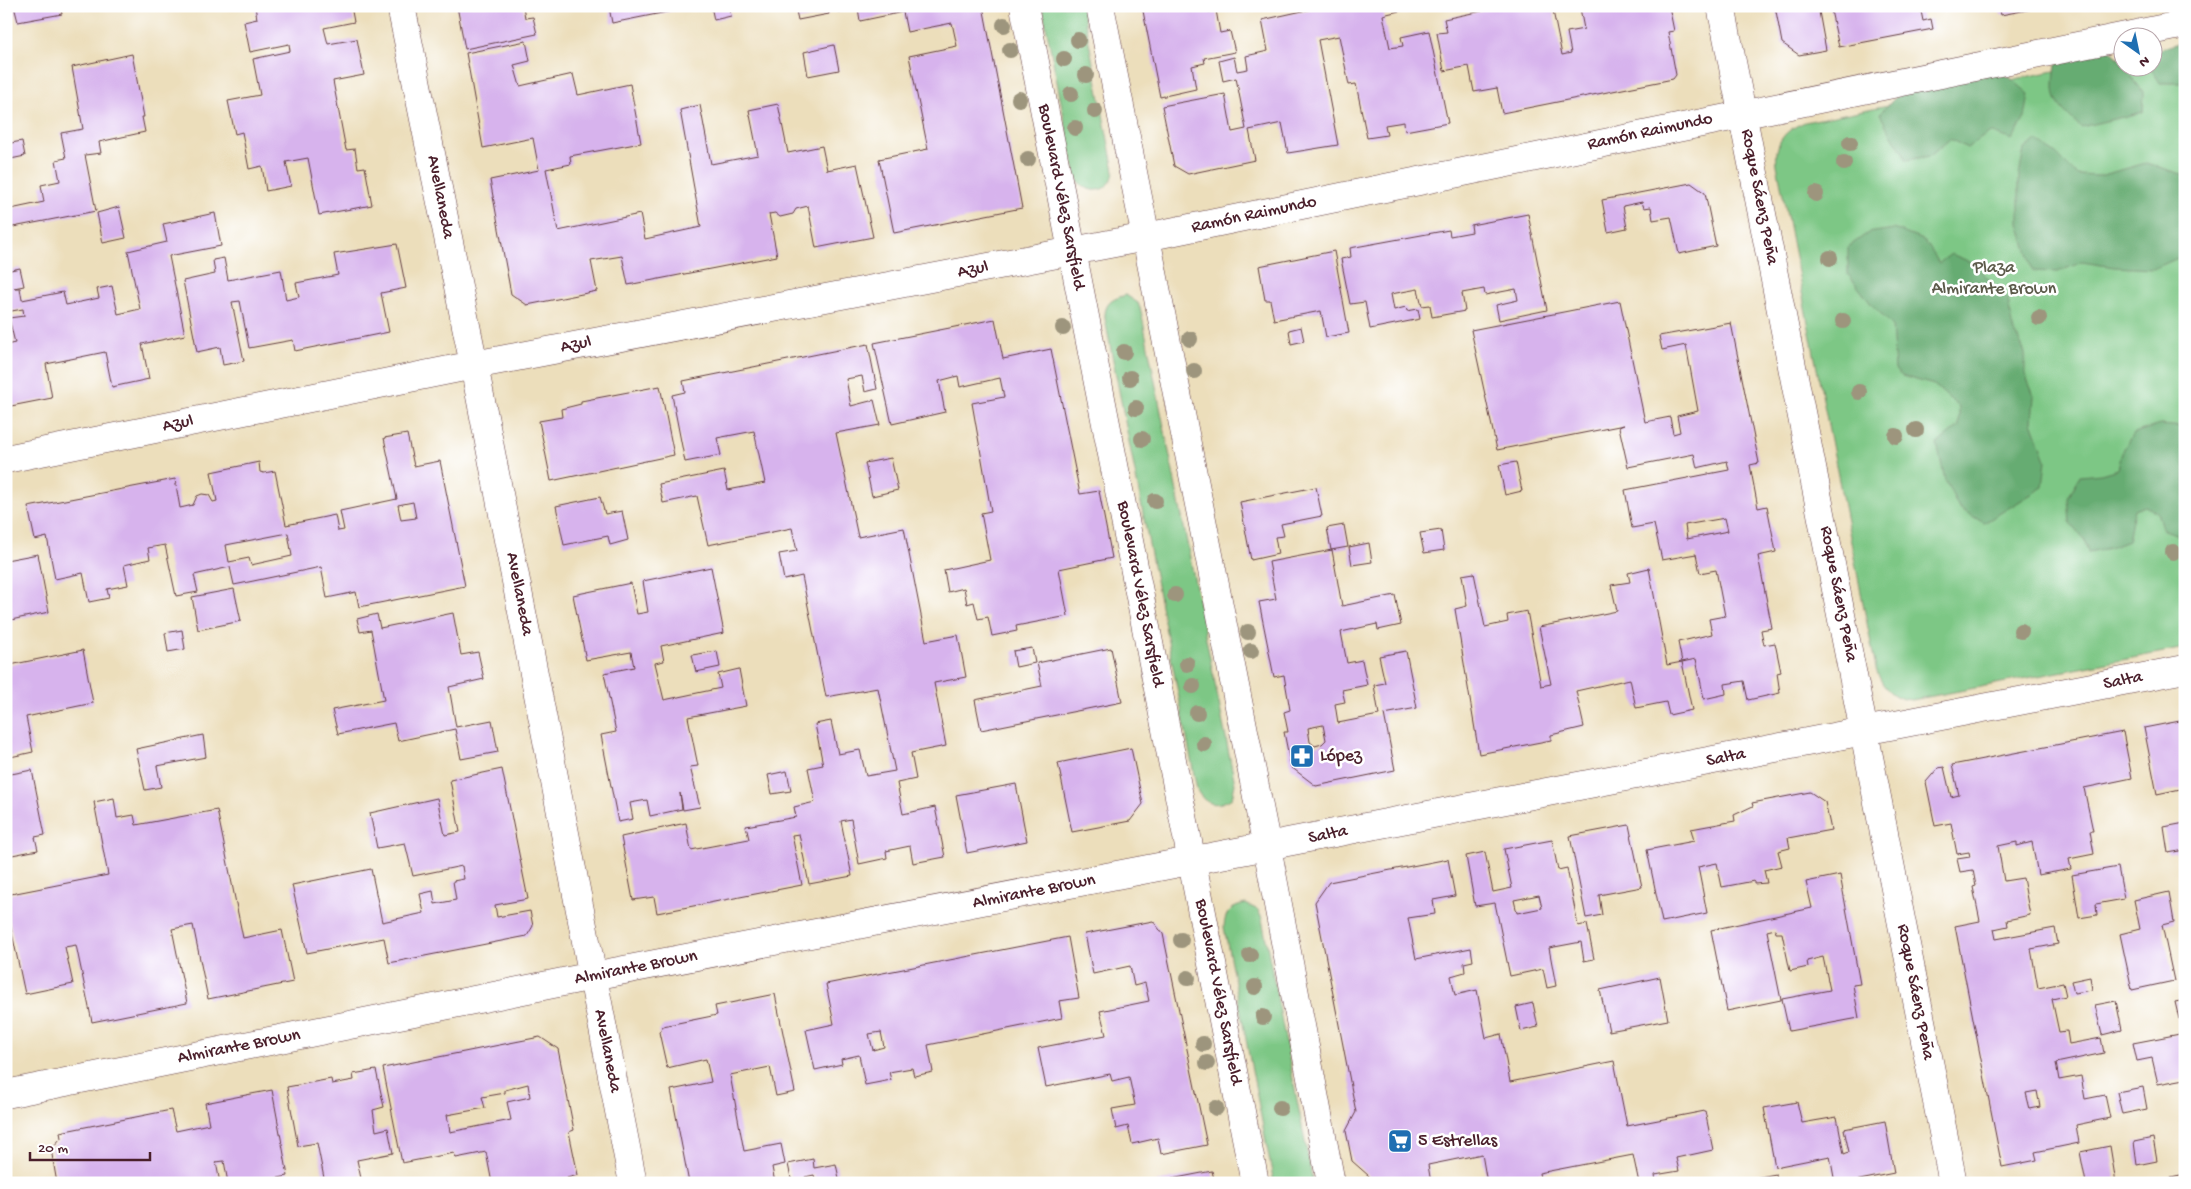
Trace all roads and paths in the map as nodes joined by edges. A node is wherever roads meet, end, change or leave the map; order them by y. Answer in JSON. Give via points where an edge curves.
{"nodes":[{"id":1,"x":401,"y":6,"type":"edge"},
{"id":2,"x":1024,"y":6,"type":"edge"},
{"id":3,"x":1100,"y":6,"type":"edge"},
{"id":4,"x":1721,"y":6,"type":"edge"},
{"id":5,"x":2185,"y":24,"type":"edge"},
{"id":6,"x":1743,"y":113,"type":"junction"},
{"id":7,"x":1146,"y":238,"type":"junction"},
{"id":8,"x":1072,"y":252,"type":"junction"},
{"id":9,"x":474,"y":365,"type":"junction"},
{"id":10,"x":6,"y":459,"type":"edge"},
{"id":11,"x":2185,"y":669,"type":"edge"},
{"id":12,"x":1864,"y":731,"type":"junction"},
{"id":13,"x":1267,"y":847,"type":"junction"},
{"id":14,"x":1192,"y":862,"type":"junction"},
{"id":15,"x":593,"y":976,"type":"junction"},
{"id":16,"x":6,"y":1094,"type":"edge"},
{"id":17,"x":633,"y":1183,"type":"edge"},
{"id":18,"x":1255,"y":1183,"type":"edge"},
{"id":19,"x":1331,"y":1183,"type":"edge"},
{"id":20,"x":1953,"y":1183,"type":"edge"}],
"edges":[{"from":1,"to":9,"type":"street","name":"Avellaneda"},
{"from":2,"to":8,"type":"street","name":"Boulevard Vélez Sarsfield"},
{"from":3,"to":7,"type":"street"},
{"from":4,"to":6,"type":"street","name":"Roque Sáenz Peña"},
{"from":5,"to":6,"type":"street","name":"Ramón Raimundo"},
{"from":6,"to":7,"type":"street","name":"Ramón Raimundo"},
{"from":6,"to":12,"type":"street","name":"Roque Sáenz Peña"},
{"from":7,"to":8,"type":"street","name":"Azul"},
{"from":7,"to":13,"type":"street"},
{"from":8,"to":9,"type":"street","name":"Azul"},
{"from":8,"to":14,"type":"street","name":"Boulevard Vélez Sarsfield"},
{"from":9,"to":10,"type":"street","name":"Azul"},
{"from":9,"to":15,"type":"street","name":"Avellaneda"},
{"from":11,"to":12,"type":"street","name":"Salta"},
{"from":12,"to":13,"type":"street","name":"Salta"},
{"from":12,"to":20,"type":"street","name":"Roque Sáenz Peña"},
{"from":13,"to":14,"type":"street","name":"Almirante Brown"},
{"from":13,"to":19,"type":"street"},
{"from":14,"to":15,"type":"street","name":"Almirante Brown"},
{"from":14,"to":18,"type":"street","name":"Boulevard Vélez Sarsfield"},
{"from":15,"to":16,"type":"street","name":"Almirante Brown"},
{"from":15,"to":17,"type":"street","name":"Avellaneda"}]}
